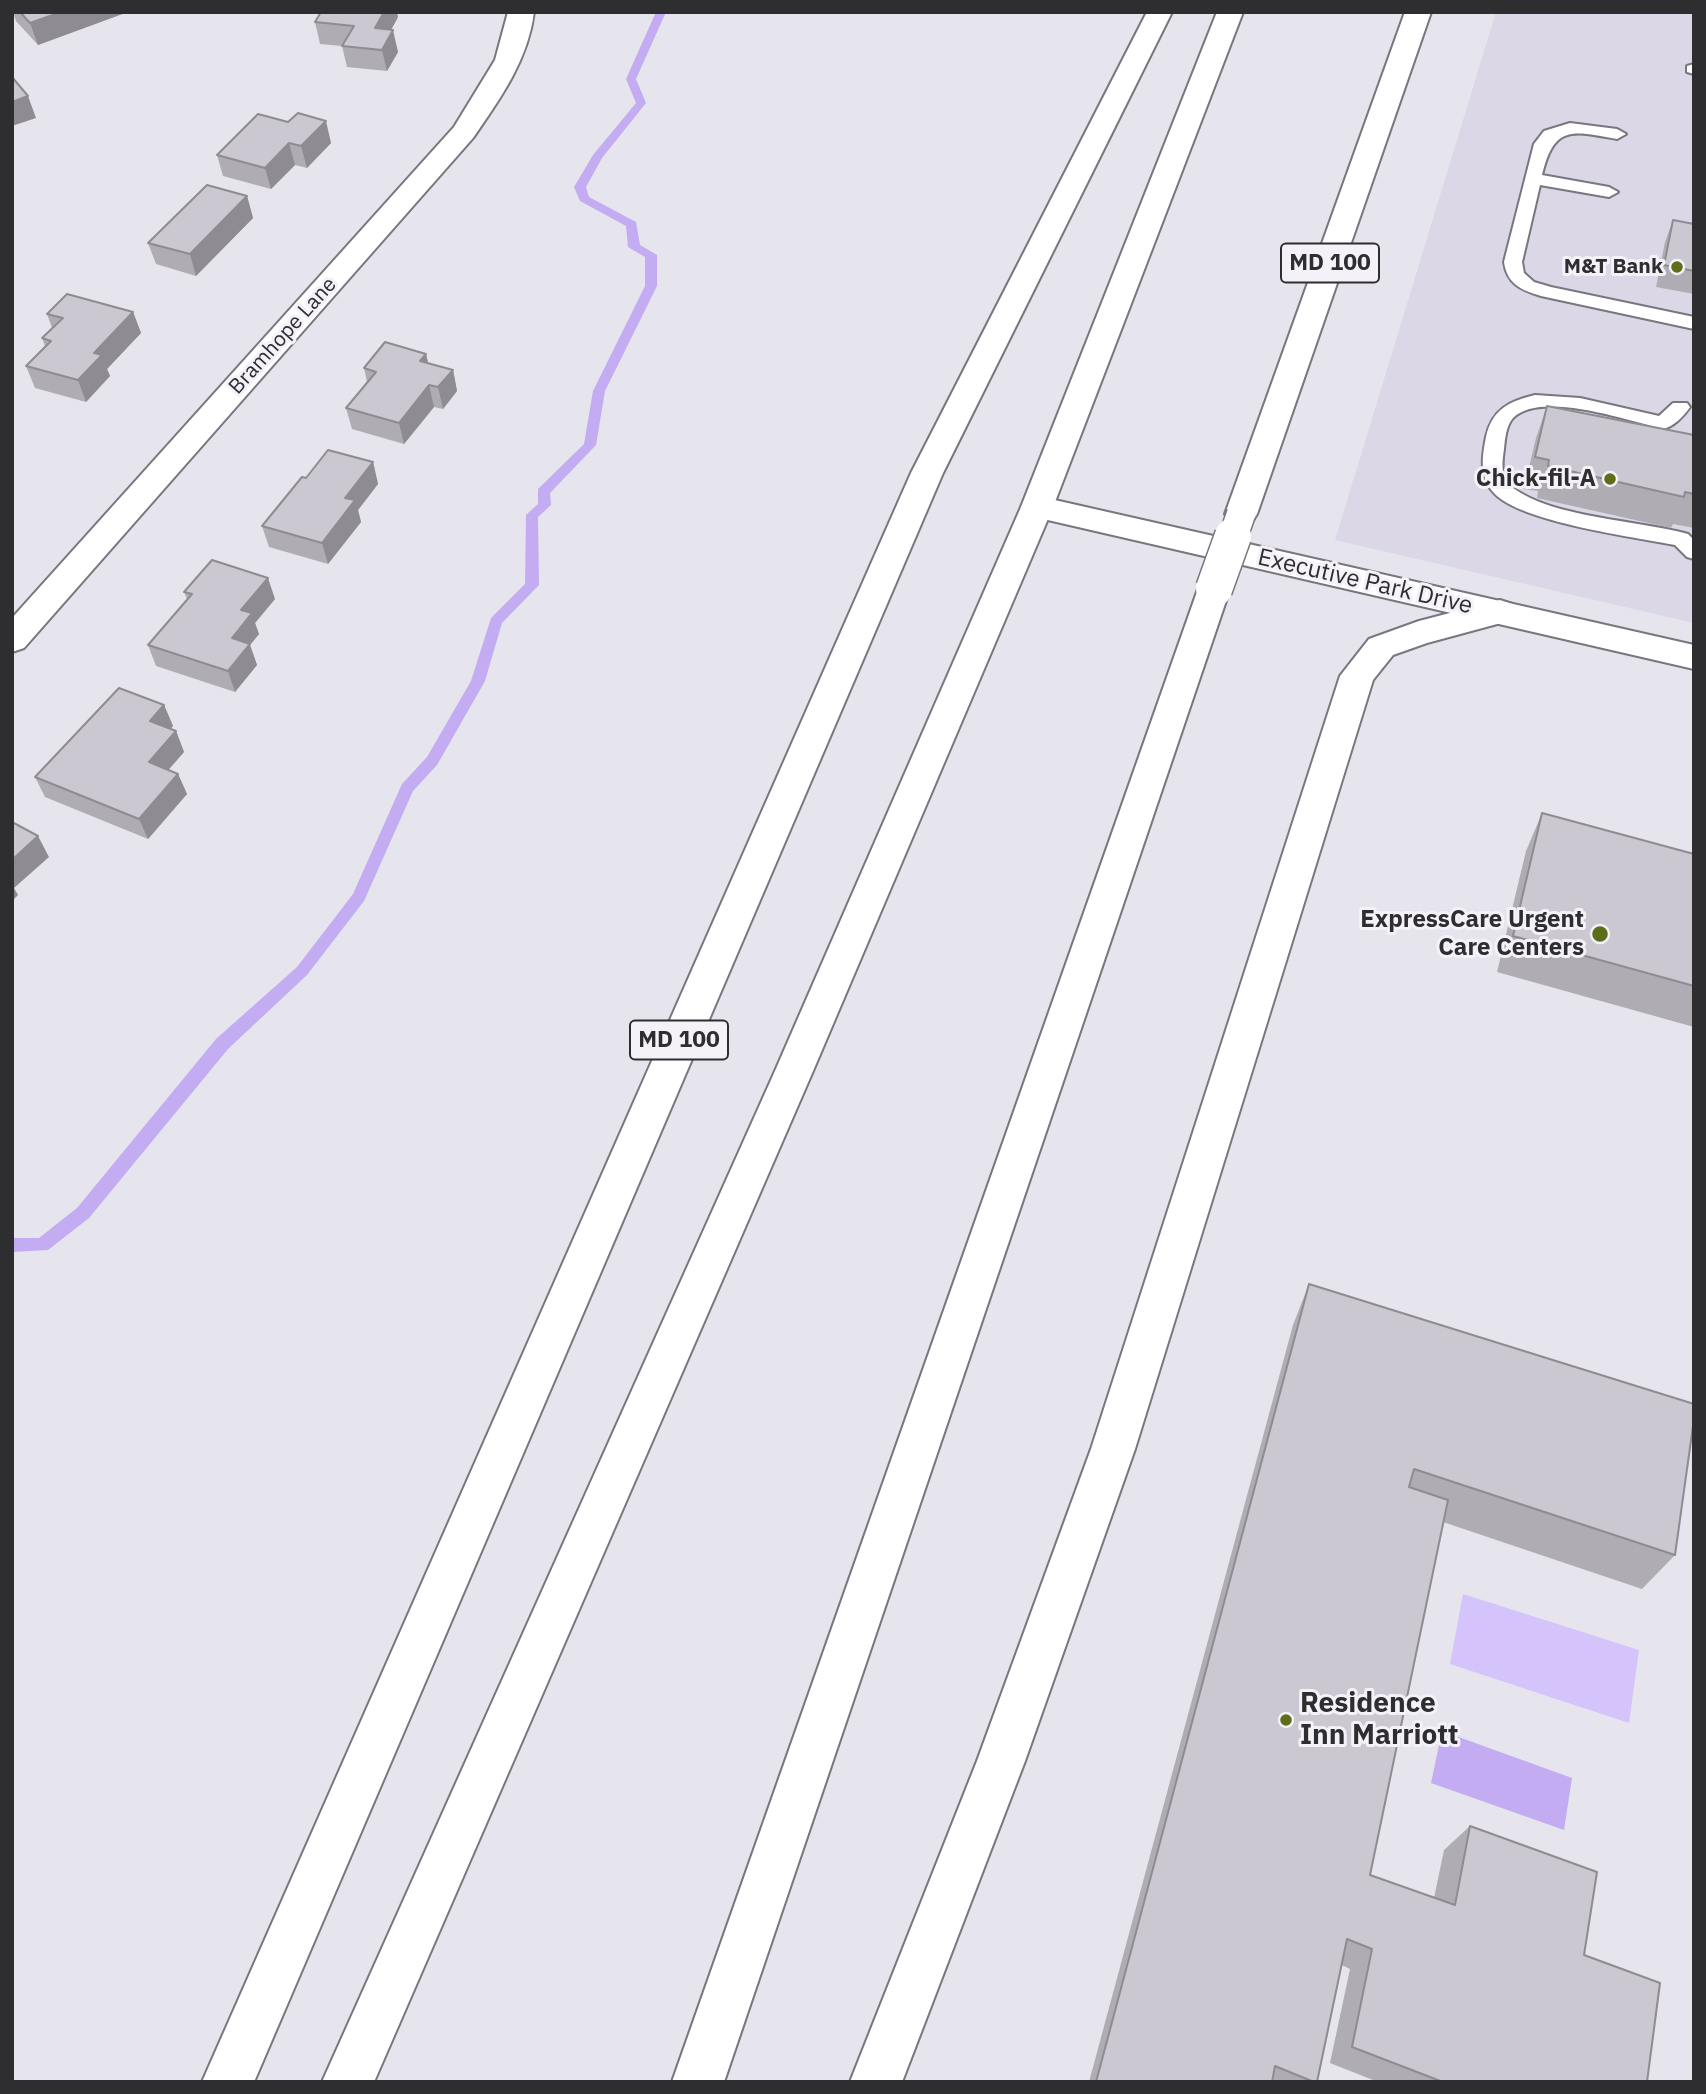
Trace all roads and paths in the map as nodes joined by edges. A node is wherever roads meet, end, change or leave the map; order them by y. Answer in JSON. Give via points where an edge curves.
{"nodes":[{"id":1,"x":521,"y":12,"type":"edge"},
{"id":2,"x":1160,"y":12,"type":"edge"},
{"id":3,"x":1230,"y":12,"type":"edge"},
{"id":4,"x":1418,"y":12,"type":"edge"},
{"id":5,"x":1617,"y":134,"type":"dead end"},
{"id":6,"x":1533,"y":178,"type":"junction"},
{"id":7,"x":1609,"y":192,"type":"dead end"},
{"id":8,"x":1694,"y":323,"type":"edge"},
{"id":9,"x":1680,"y":407,"type":"dead end"},
{"id":10,"x":1037,"y":508,"type":"junction"},
{"id":11,"x":1694,"y":552,"type":"edge"},
{"id":12,"x":1500,"y":612,"type":"junction"},
{"id":13,"x":18,"y":627,"type":"edge"},
{"id":14,"x":1694,"y":657,"type":"edge"},
{"id":15,"x":228,"y":2082,"type":"edge"},
{"id":16,"x":348,"y":2082,"type":"edge"},
{"id":17,"x":698,"y":2082,"type":"edge"},
{"id":18,"x":876,"y":2082,"type":"edge"}],
"edges":[{"from":1,"to":13,"type":"main road","name":"Bramhope Lane","via":[[520,29],[506,67],[464,132]]},
{"from":2,"to":15,"type":"main road","number":"MD 100","via":[[927,473]]},
{"from":3,"to":10,"type":"main road"},
{"from":4,"to":17,"type":"main road","number":"MD 100","bridge":true},
{"from":5,"to":6,"type":"lane","via":[[1577,128],[1555,131],[1538,152]]},
{"from":6,"to":7,"type":"lane"},
{"from":6,"to":8,"type":"lane","via":[[1513,262],[1515,275],[1528,286],[1547,292]]},
{"from":9,"to":11,"type":"lane","via":[[1663,423],[1569,403],[1521,402],[1506,413],[1499,426],[1490,468],[1496,483],[1524,502],[1681,539]]},
{"from":10,"to":12,"type":"main road","name":"Executive Park Drive"},
{"from":10,"to":16,"type":"main road"},
{"from":12,"to":14,"type":"main road","name":"Executive Park Drive"},
{"from":12,"to":18,"type":"main road","via":[[1381,647],[1357,676],[1114,1449],[1001,1761]]}]}
